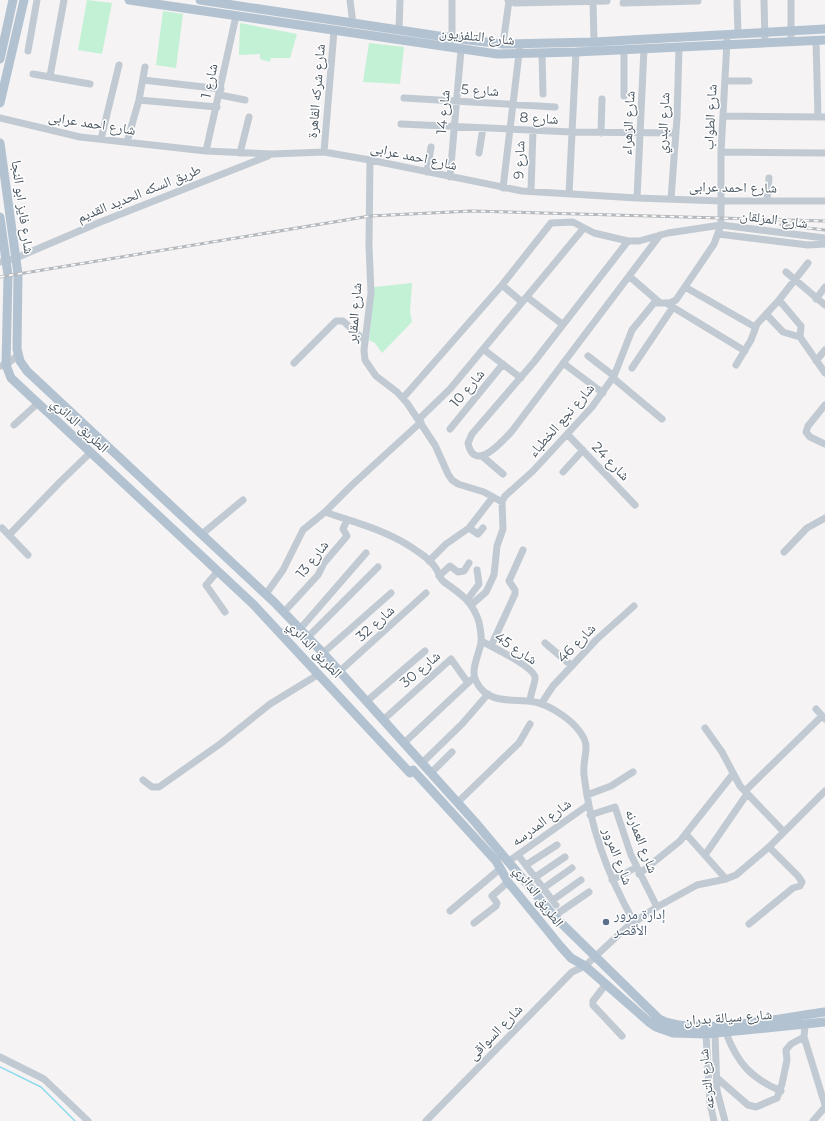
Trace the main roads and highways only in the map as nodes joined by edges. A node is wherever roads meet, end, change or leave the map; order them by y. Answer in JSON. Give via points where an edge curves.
{"nodes":[{"id":1,"x":13,"y":0,"type":"edge"},
{"id":2,"x":24,"y":0,"type":"edge"},
{"id":3,"x":129,"y":0,"type":"edge"},
{"id":4,"x":200,"y":0,"type":"edge"},
{"id":5,"x":225,"y":2,"type":"edge"},
{"id":6,"x":825,"y":29,"type":"edge"},
{"id":7,"x":821,"y":40,"type":"edge"},
{"id":8,"x":487,"y":43,"type":"junction"},
{"id":9,"x":486,"y":53,"type":"junction"},
{"id":10,"x":0,"y":59,"type":"edge"},
{"id":11,"x":0,"y":103,"type":"edge"},
{"id":12,"x":0,"y":143,"type":"edge"},
{"id":13,"x":0,"y":217,"type":"edge"},
{"id":14,"x":3,"y":261,"type":"edge"},
{"id":15,"x":8,"y":275,"type":"joint"},
{"id":16,"x":18,"y":355,"type":"joint"},
{"id":17,"x":3,"y":365,"type":"edge"},
{"id":18,"x":184,"y":518,"type":"junction"},
{"id":19,"x":173,"y":530,"type":"junction"},
{"id":20,"x":365,"y":700,"type":"junction"},
{"id":21,"x":352,"y":709,"type":"junction"},
{"id":22,"x":584,"y":945,"type":"junction"},
{"id":23,"x":595,"y":956,"type":"joint"},
{"id":24,"x":571,"y":958,"type":"junction"},
{"id":25,"x":585,"y":966,"type":"joint"},
{"id":26,"x":825,"y":1012,"type":"edge"},
{"id":27,"x":825,"y":1022,"type":"edge"}],
"edges":[{"from":1,"to":10,"type":"main road"},
{"from":2,"to":11,"type":"main road"},
{"from":3,"to":9,"type":"main road","name":"شارع التلفزيون"},
{"from":4,"to":5,"type":"main road","name":"شارع التلفزيون"},
{"from":5,"to":8,"type":"main road","name":"شارع التلفزيون"},
{"from":6,"to":8,"type":"main road","name":"شارع التلفزيون","via":[[594,42]]},
{"from":7,"to":9,"type":"main road","name":"شارع التلفزيون","via":[[542,54]]},
{"from":8,"to":9,"type":"main road"},
{"from":12,"to":16,"type":"main road","name":"شارع فايز ابو النجا","via":[[18,274]]},
{"from":13,"to":14,"type":"main road","name":"شارع فايز ابو النجا"},
{"from":14,"to":15,"type":"main road","name":"شارع فايز ابو النجا"},
{"from":15,"to":17,"type":"main road","name":"الطريق الدائري"},
{"from":16,"to":18,"type":"main road","name":"الطريق الدائري","via":[[27,371]]},
{"from":17,"to":19,"type":"main road","name":"الطريق الدائري","via":[[11,378],[37,404]]},
{"from":18,"to":19,"type":"main road"},
{"from":18,"to":20,"type":"main road","name":"الطريق الدائري","via":[[284,612]]},
{"from":19,"to":21,"type":"main road","name":"الطريق الدائري","via":[[253,604]]},
{"from":20,"to":21,"type":"main road"},
{"from":20,"to":22,"type":"main road","name":"الطريق الدائري","via":[[458,802],[554,916]]},
{"from":21,"to":24,"type":"main road","name":"الطريق الدائري","via":[[410,773],[413,770],[501,868],[508,882]]},
{"from":22,"to":23,"type":"main road","name":"الطريق الدائري"},
{"from":22,"to":24,"type":"main road"},
{"from":23,"to":26,"type":"main road","name":"شارع سيالة بدران","via":[[653,1014],[674,1025],[738,1024]]},
{"from":24,"to":25,"type":"main road","name":"الطريق الدائري"},
{"from":25,"to":27,"type":"main road","name":"شارع سيالة بدران","via":[[656,1027],[673,1033],[726,1033]]}]}
